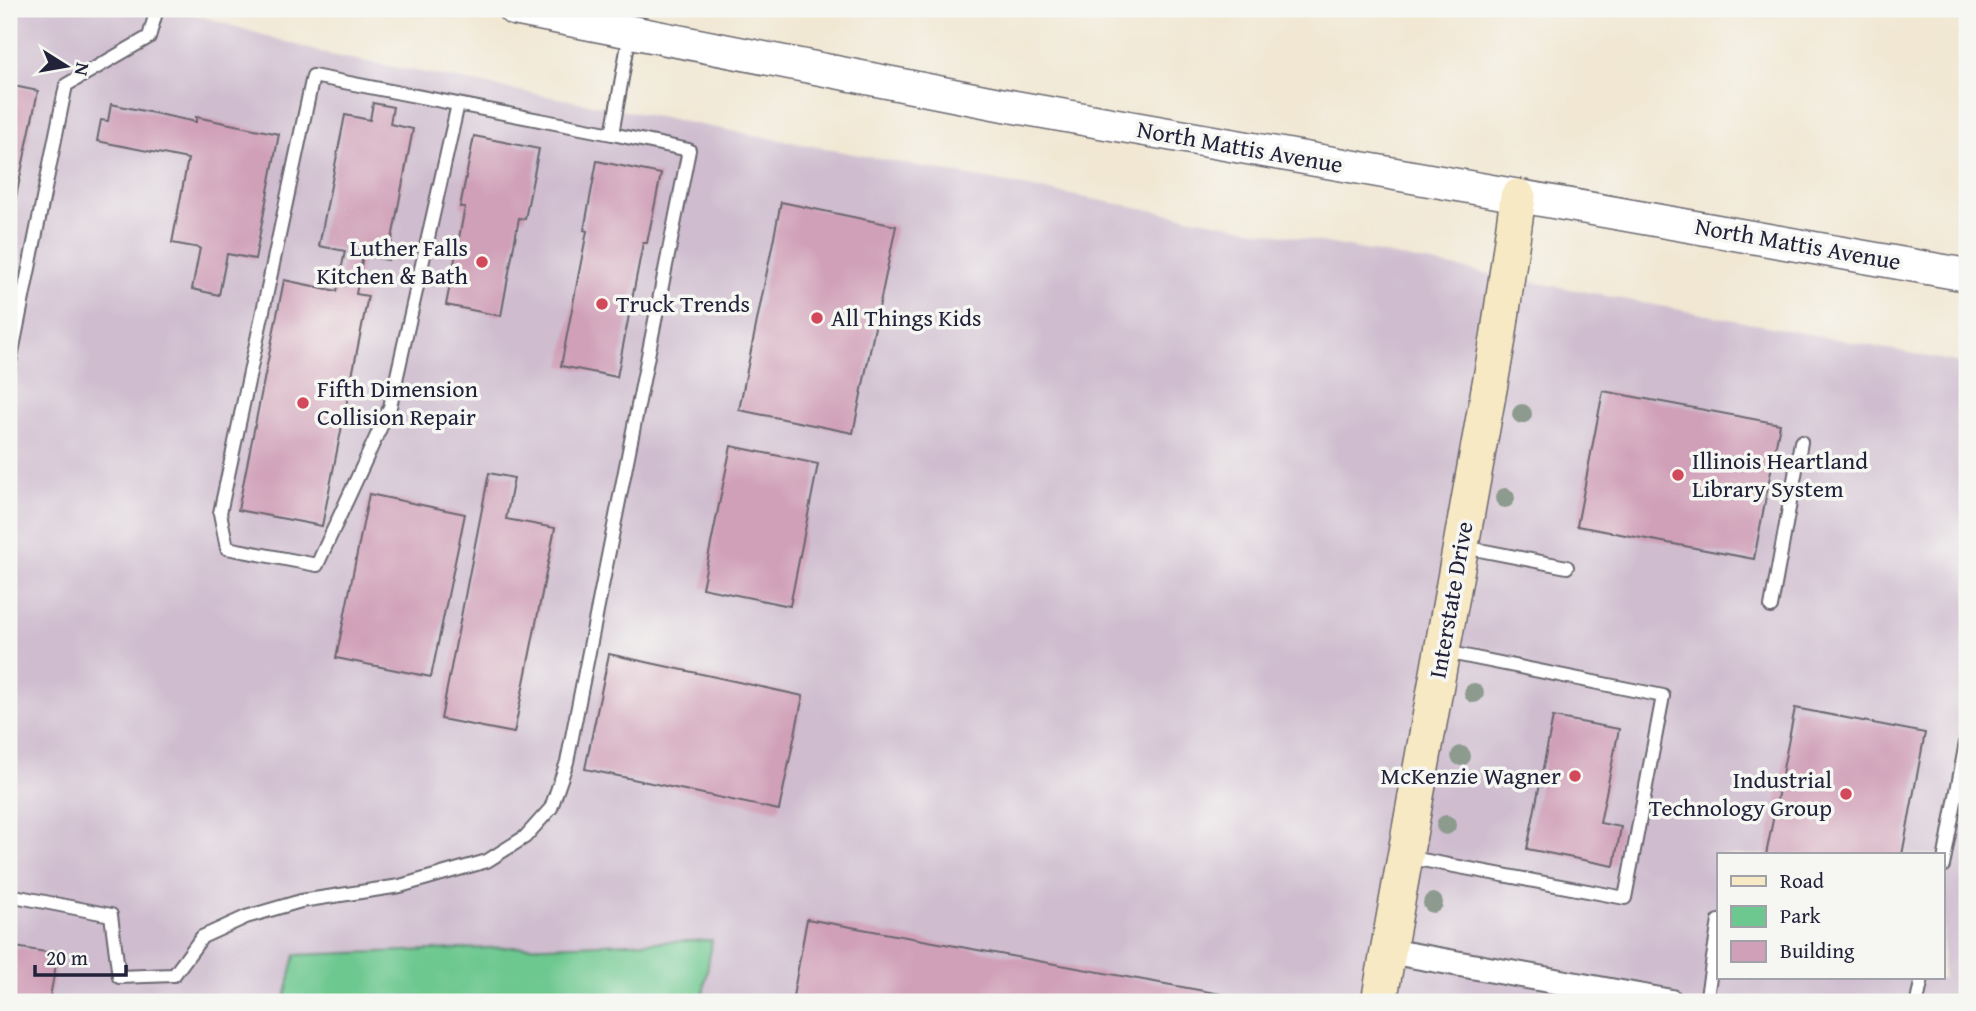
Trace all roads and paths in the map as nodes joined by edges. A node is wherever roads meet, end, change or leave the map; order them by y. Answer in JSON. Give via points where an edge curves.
{"nodes":[{"id":1,"x":157,"y":9,"type":"edge"},
{"id":2,"x":514,"y":9,"type":"edge"},
{"id":3,"x":631,"y":32,"type":"junction"},
{"id":4,"x":458,"y":104,"type":"junction"},
{"id":5,"x":612,"y":134,"type":"junction"},
{"id":6,"x":1518,"y":197,"type":"junction"},
{"id":7,"x":1967,"y":275,"type":"edge"},
{"id":8,"x":9,"y":367,"type":"edge"},
{"id":9,"x":1801,"y":442,"type":"dead end"},
{"id":10,"x":1461,"y":546,"type":"junction"},
{"id":11,"x":1567,"y":567,"type":"dead end"},
{"id":12,"x":1771,"y":607,"type":"dead end"},
{"id":13,"x":1442,"y":652,"type":"junction"},
{"id":14,"x":1967,"y":737,"type":"edge"},
{"id":15,"x":1404,"y":857,"type":"junction"},
{"id":16,"x":1944,"y":861,"type":"edge"},
{"id":17,"x":9,"y":895,"type":"edge"},
{"id":18,"x":1717,"y":933,"type":"edge"},
{"id":19,"x":1388,"y":951,"type":"junction"},
{"id":20,"x":1922,"y":979,"type":"edge"},
{"id":21,"x":1379,"y":1002,"type":"edge"},
{"id":22,"x":1671,"y":1002,"type":"edge"},
{"id":23,"x":1706,"y":1002,"type":"edge"},
{"id":24,"x":1917,"y":1002,"type":"edge"}],
"edges":[{"from":1,"to":8,"type":"lane","via":[[149,37],[66,85]]},
{"from":2,"to":3,"type":"street","name":"North Mattis Avenue"},
{"from":3,"to":5,"type":"lane"},
{"from":3,"to":6,"type":"street","name":"North Mattis Avenue","via":[[1004,105]]},
{"from":4,"to":4,"type":"lane","via":[[313,76],[220,513],[227,548],[317,565],[390,407]]},
{"from":4,"to":5,"type":"lane"},
{"from":5,"to":17,"type":"lane","via":[[689,150],[567,762],[551,808],[525,837],[487,861],[400,886],[301,901],[246,917],[202,937],[174,975],[119,977],[111,915]]},
{"from":6,"to":7,"type":"street","name":"North Mattis Avenue"},
{"from":6,"to":10,"type":"main road","name":"Interstate Drive"},
{"from":9,"to":12,"type":"lane"},
{"from":10,"to":11,"type":"lane"},
{"from":10,"to":13,"type":"main road","name":"Interstate Drive"},
{"from":13,"to":15,"type":"main road","name":"Interstate Drive"},
{"from":13,"to":15,"type":"lane","via":[[1662,696],[1658,723],[1625,898]]},
{"from":14,"to":16,"type":"lane"},
{"from":15,"to":19,"type":"main road","name":"Interstate Drive"},
{"from":18,"to":23,"type":"lane"},
{"from":19,"to":21,"type":"main road","name":"Interstate Drive"},
{"from":19,"to":22,"type":"street"},
{"from":20,"to":24,"type":"lane"}]}
